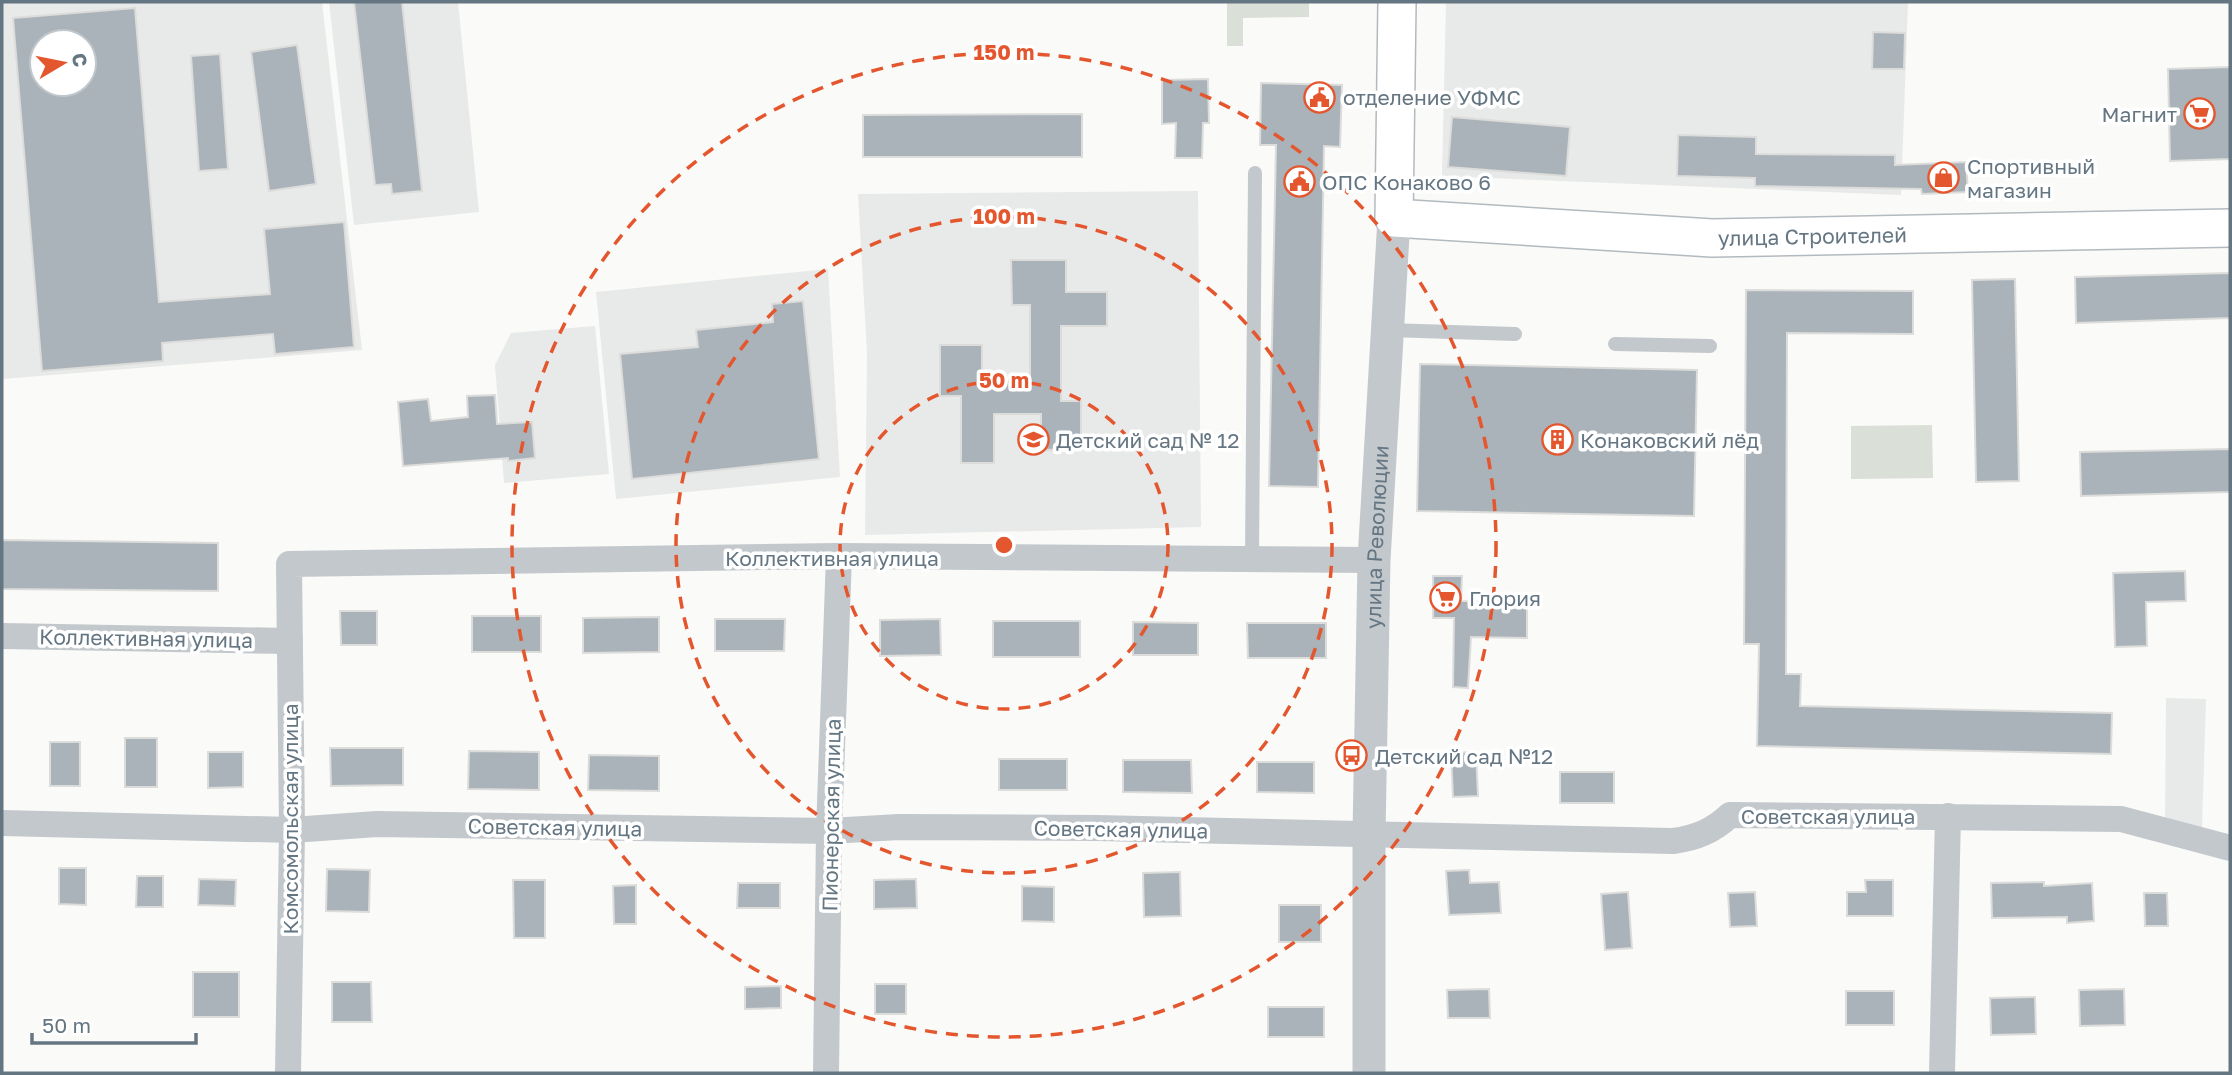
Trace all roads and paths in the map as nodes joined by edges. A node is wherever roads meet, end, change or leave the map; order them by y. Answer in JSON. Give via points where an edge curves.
{"nodes":[{"id":1,"x":1397,"y":2,"type":"edge"},
{"id":2,"x":1255,"y":173,"type":"dead end"},
{"id":3,"x":1394,"y":218,"type":"junction"},
{"id":4,"x":2230,"y":228,"type":"edge"},
{"id":5,"x":1388,"y":330,"type":"junction"},
{"id":6,"x":1515,"y":334,"type":"dead end"},
{"id":7,"x":1615,"y":344,"type":"dead end"},
{"id":8,"x":1710,"y":346,"type":"dead end"},
{"id":9,"x":839,"y":556,"type":"junction"},
{"id":10,"x":1252,"y":559,"type":"junction"},
{"id":11,"x":1374,"y":560,"type":"junction"},
{"id":12,"x":289,"y":564,"type":"joint"},
{"id":13,"x":2,"y":636,"type":"edge"},
{"id":14,"x":290,"y":641,"type":"junction"},
{"id":15,"x":1948,"y":817,"type":"junction"},
{"id":16,"x":2,"y":823,"type":"edge"},
{"id":17,"x":292,"y":830,"type":"junction"},
{"id":18,"x":829,"y":831,"type":"junction"},
{"id":19,"x":1369,"y":834,"type":"junction"},
{"id":20,"x":2230,"y":848,"type":"edge"},
{"id":21,"x":288,"y":1073,"type":"edge"},
{"id":22,"x":826,"y":1073,"type":"edge"},
{"id":23,"x":1369,"y":1073,"type":"edge"},
{"id":24,"x":1942,"y":1073,"type":"edge"}],
"edges":[{"from":1,"to":3,"type":"main road","name":"улица Революции"},
{"from":2,"to":10,"type":"lane"},
{"from":3,"to":4,"type":"main road","name":"улица Строителей","via":[[1712,239]]},
{"from":3,"to":5,"type":"street","name":"улица Революции"},
{"from":5,"to":6,"type":"lane"},
{"from":5,"to":11,"type":"street","name":"улица Революции"},
{"from":7,"to":8,"type":"lane"},
{"from":9,"to":10,"type":"street","name":"Коллективная улица"},
{"from":9,"to":12,"type":"street","name":"Коллективная улица"},
{"from":9,"to":18,"type":"street","name":"Пионерская улица"},
{"from":10,"to":11,"type":"street","name":"Коллективная улица"},
{"from":11,"to":19,"type":"street","name":"улица Революции"},
{"from":12,"to":14,"type":"street","name":"Комсомольская улица"},
{"from":13,"to":14,"type":"street","name":"Коллективная улица"},
{"from":14,"to":17,"type":"street","name":"Комсомольская улица"},
{"from":15,"to":19,"type":"street","name":"Советская улица","via":[[1730,815],[1706,834],[1673,841]]},
{"from":15,"to":20,"type":"street","name":"Советская улица","via":[[2122,819]]},
{"from":15,"to":24,"type":"street"},
{"from":16,"to":17,"type":"street","name":"Советская улица"},
{"from":17,"to":18,"type":"street","name":"Советская улица","via":[[377,824]]},
{"from":17,"to":21,"type":"street","name":"Комсомольская улица"},
{"from":18,"to":19,"type":"street","name":"Советская улица","via":[[912,827]]},
{"from":18,"to":22,"type":"street","name":"Пионерская улица"},
{"from":19,"to":23,"type":"street","name":"улица Революции"}]}
